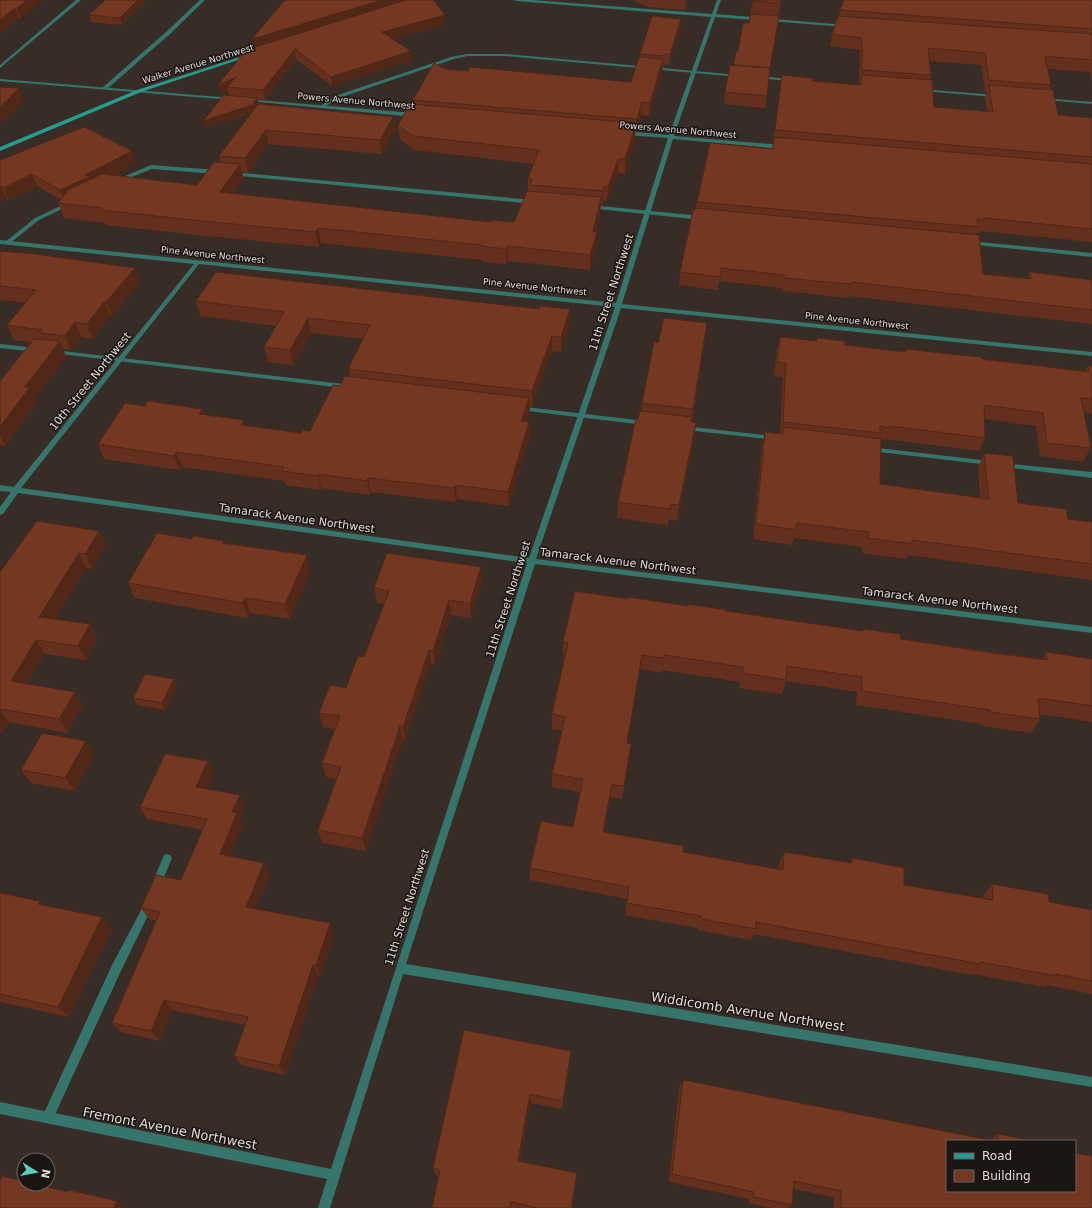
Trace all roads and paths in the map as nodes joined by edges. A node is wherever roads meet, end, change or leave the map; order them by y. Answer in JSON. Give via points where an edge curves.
{"nodes":[{"id":1,"x":79,"y":0,"type":"edge"},
{"id":2,"x":203,"y":0,"type":"edge"},
{"id":3,"x":516,"y":0,"type":"edge"},
{"id":4,"x":719,"y":0,"type":"edge"},
{"id":5,"x":557,"y":2,"type":"edge"},
{"id":6,"x":715,"y":16,"type":"junction"},
{"id":7,"x":848,"y":26,"type":"edge"},
{"id":8,"x":250,"y":56,"type":"edge"},
{"id":9,"x":0,"y":67,"type":"edge"},
{"id":10,"x":695,"y":72,"type":"junction"},
{"id":11,"x":746,"y":76,"type":"edge"},
{"id":12,"x":753,"y":77,"type":"edge"},
{"id":13,"x":0,"y":80,"type":"edge"},
{"id":14,"x":793,"y":80,"type":"edge"},
{"id":15,"x":105,"y":88,"type":"junction"},
{"id":16,"x":139,"y":90,"type":"junction"},
{"id":17,"x":919,"y":90,"type":"edge"},
{"id":18,"x":1005,"y":96,"type":"edge"},
{"id":19,"x":236,"y":99,"type":"edge"},
{"id":20,"x":1037,"y":99,"type":"edge"},
{"id":21,"x":244,"y":100,"type":"edge"},
{"id":22,"x":266,"y":102,"type":"junction"},
{"id":23,"x":1092,"y":103,"type":"edge"},
{"id":24,"x":322,"y":106,"type":"junction"},
{"id":25,"x":262,"y":107,"type":"edge"},
{"id":26,"x":424,"y":115,"type":"edge"},
{"id":27,"x":620,"y":133,"type":"edge"},
{"id":28,"x":672,"y":137,"type":"junction"},
{"id":29,"x":790,"y":148,"type":"edge"},
{"id":30,"x":0,"y":149,"type":"edge"},
{"id":31,"x":217,"y":166,"type":"edge"},
{"id":32,"x":212,"y":172,"type":"junction"},
{"id":33,"x":220,"y":173,"type":"edge"},
{"id":34,"x":228,"y":173,"type":"edge"},
{"id":35,"x":108,"y":185,"type":"edge"},
{"id":36,"x":73,"y":202,"type":"edge"},
{"id":37,"x":538,"y":202,"type":"edge"},
{"id":38,"x":586,"y":207,"type":"edge"},
{"id":39,"x":648,"y":212,"type":"junction"},
{"id":40,"x":705,"y":218,"type":"edge"},
{"id":41,"x":0,"y":242,"type":"edge"},
{"id":42,"x":7,"y":243,"type":"junction"},
{"id":43,"x":966,"y":243,"type":"edge"},
{"id":44,"x":1092,"y":255,"type":"edge"},
{"id":45,"x":198,"y":262,"type":"junction"},
{"id":46,"x":620,"y":305,"type":"junction"},
{"id":47,"x":0,"y":346,"type":"edge"},
{"id":48,"x":1092,"y":354,"type":"edge"},
{"id":49,"x":120,"y":359,"type":"junction"},
{"id":50,"x":350,"y":387,"type":"edge"},
{"id":51,"x":514,"y":407,"type":"edge"},
{"id":52,"x":582,"y":416,"type":"junction"},
{"id":53,"x":654,"y":424,"type":"edge"},
{"id":54,"x":677,"y":427,"type":"edge"},
{"id":55,"x":779,"y":439,"type":"edge"},
{"id":56,"x":865,"y":449,"type":"edge"},
{"id":57,"x":1092,"y":475,"type":"edge"},
{"id":58,"x":0,"y":488,"type":"edge"},
{"id":59,"x":16,"y":490,"type":"junction"},
{"id":60,"x":0,"y":512,"type":"edge"},
{"id":61,"x":532,"y":561,"type":"junction"},
{"id":62,"x":1092,"y":630,"type":"edge"},
{"id":63,"x":167,"y":858,"type":"dead end"},
{"id":64,"x":400,"y":968,"type":"junction"},
{"id":65,"x":1092,"y":1082,"type":"edge"},
{"id":66,"x":0,"y":1108,"type":"edge"},
{"id":67,"x":48,"y":1117,"type":"junction"},
{"id":68,"x":334,"y":1175,"type":"junction"},
{"id":69,"x":324,"y":1208,"type":"edge"}],
"edges":[{"from":1,"to":9,"type":"street"},
{"from":2,"to":15,"type":"street"},
{"from":3,"to":5,"type":"street"},
{"from":4,"to":6,"type":"street","name":"11th Street Northwest"},
{"from":5,"to":6,"type":"street"},
{"from":6,"to":7,"type":"street"},
{"from":6,"to":10,"type":"street","name":"11th Street Northwest"},
{"from":8,"to":16,"type":"main road","name":"Walker Avenue Northwest"},
{"from":10,"to":11,"type":"street"},
{"from":10,"to":24,"type":"street","via":[[506,55],[467,55],[337,97]]},
{"from":10,"to":28,"type":"street","name":"11th Street Northwest"},
{"from":12,"to":14,"type":"street"},
{"from":13,"to":15,"type":"street"},
{"from":15,"to":16,"type":"street"},
{"from":16,"to":19,"type":"street"},
{"from":16,"to":30,"type":"main road","name":"Walker Avenue Northwest"},
{"from":17,"to":18,"type":"street"},
{"from":20,"to":23,"type":"street"},
{"from":21,"to":22,"type":"street","name":"Powers Avenue Northwest"},
{"from":22,"to":24,"type":"street","name":"Powers Avenue Northwest"},
{"from":22,"to":25,"type":"street"},
{"from":24,"to":26,"type":"street","name":"Powers Avenue Northwest"},
{"from":27,"to":28,"type":"street","name":"Powers Avenue Northwest"},
{"from":28,"to":29,"type":"street","name":"Powers Avenue Northwest"},
{"from":28,"to":39,"type":"street","name":"11th Street Northwest"},
{"from":31,"to":32,"type":"street"},
{"from":32,"to":33,"type":"street"},
{"from":32,"to":35,"type":"street","via":[[151,167]]},
{"from":34,"to":37,"type":"street"},
{"from":36,"to":42,"type":"street","via":[[37,219]]},
{"from":38,"to":39,"type":"street"},
{"from":39,"to":40,"type":"street"},
{"from":39,"to":46,"type":"street","name":"11th Street Northwest"},
{"from":41,"to":42,"type":"street","name":"Pine Avenue Northwest"},
{"from":42,"to":45,"type":"street","name":"Pine Avenue Northwest"},
{"from":43,"to":44,"type":"street"},
{"from":45,"to":46,"type":"street","name":"Pine Avenue Northwest"},
{"from":45,"to":49,"type":"street","name":"10th Street Northwest"},
{"from":46,"to":48,"type":"street","name":"Pine Avenue Northwest"},
{"from":46,"to":52,"type":"street","name":"11th Street Northwest"},
{"from":47,"to":49,"type":"street"},
{"from":49,"to":50,"type":"street"},
{"from":49,"to":59,"type":"street","name":"10th Street Northwest"},
{"from":51,"to":52,"type":"street"},
{"from":52,"to":53,"type":"street"},
{"from":52,"to":61,"type":"street","name":"11th Street Northwest"},
{"from":54,"to":55,"type":"street"},
{"from":56,"to":57,"type":"street"},
{"from":58,"to":59,"type":"street","name":"Tamarack Avenue Northwest"},
{"from":59,"to":60,"type":"street","name":"10th Street Northwest"},
{"from":59,"to":61,"type":"street","name":"Tamarack Avenue Northwest"},
{"from":61,"to":62,"type":"street","name":"Tamarack Avenue Northwest"},
{"from":61,"to":64,"type":"street","name":"11th Street Northwest"},
{"from":63,"to":67,"type":"street","via":[[147,908]]},
{"from":64,"to":65,"type":"street","name":"Widdicomb Avenue Northwest"},
{"from":64,"to":68,"type":"street","name":"11th Street Northwest"},
{"from":66,"to":67,"type":"street","name":"Fremont Avenue Northwest"},
{"from":67,"to":68,"type":"street","name":"Fremont Avenue Northwest"},
{"from":68,"to":69,"type":"street","name":"11th Street Northwest"}]}
